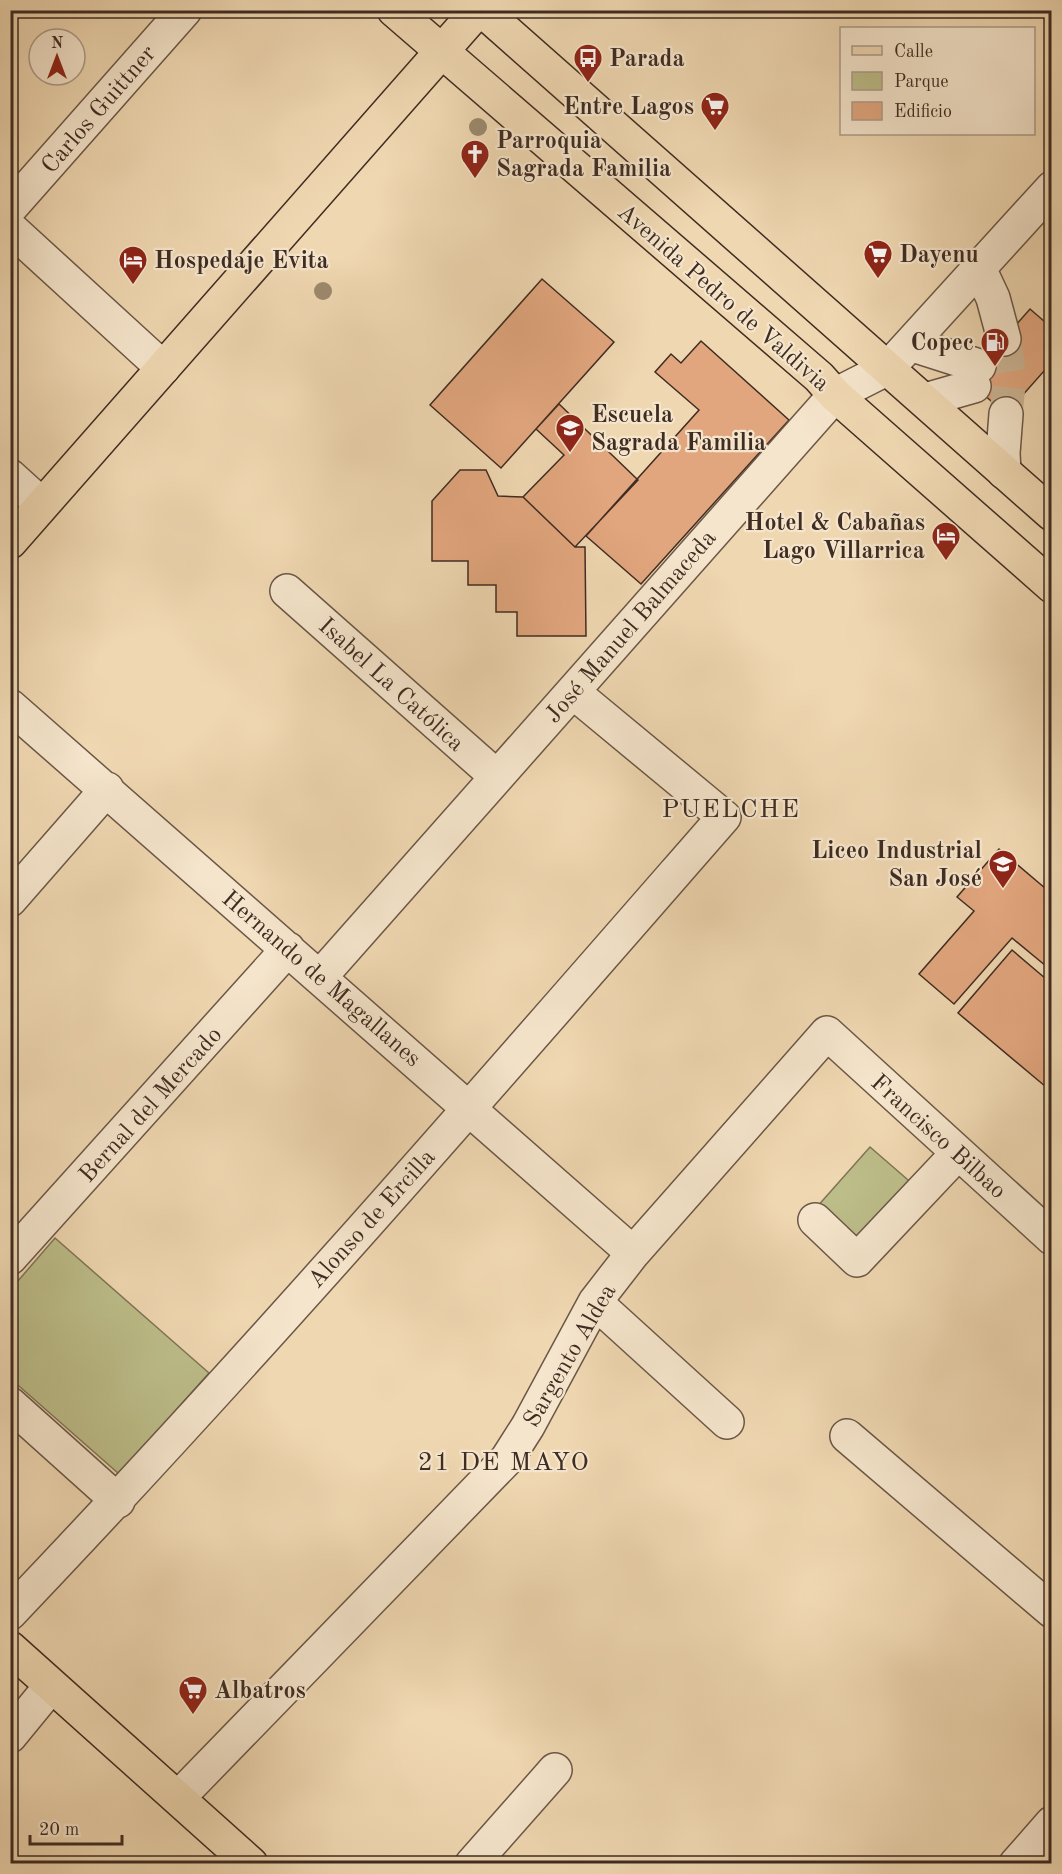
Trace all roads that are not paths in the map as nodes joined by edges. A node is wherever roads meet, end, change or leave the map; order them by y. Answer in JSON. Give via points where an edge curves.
{"nodes":[{"id":1,"x":185,"y":10,"type":"edge"},
{"id":2,"x":394,"y":10,"type":"edge"},
{"id":3,"x":480,"y":10,"type":"edge"},
{"id":4,"x":441,"y":52,"type":"junction"},
{"id":5,"x":1052,"y":188,"type":"edge"},
{"id":6,"x":10,"y":208,"type":"edge"},
{"id":7,"x":10,"y":228,"type":"edge"},
{"id":8,"x":979,"y":268,"type":"junction"},
{"id":9,"x":1004,"y":339,"type":"tunnel mouth"},
{"id":10,"x":910,"y":344,"type":"junction"},
{"id":11,"x":163,"y":368,"type":"junction"},
{"id":12,"x":888,"y":368,"type":"junction"},
{"id":13,"x":835,"y":395,"type":"junction"},
{"id":14,"x":925,"y":400,"type":"junction"},
{"id":15,"x":1006,"y":414,"type":"tunnel mouth"},
{"id":16,"x":1005,"y":472,"type":"junction"},
{"id":17,"x":10,"y":476,"type":"edge"},
{"id":18,"x":42,"y":505,"type":"junction"},
{"id":19,"x":1052,"y":514,"type":"edge"},
{"id":20,"x":10,"y":542,"type":"edge"},
{"id":21,"x":1052,"y":586,"type":"edge"},
{"id":22,"x":287,"y":591,"type":"dead end"},
{"id":23,"x":573,"y":692,"type":"junction"},
{"id":24,"x":10,"y":706,"type":"edge"},
{"id":25,"x":497,"y":777,"type":"junction"},
{"id":26,"x":107,"y":789,"type":"junction"},
{"id":27,"x":10,"y":900,"type":"edge"},
{"id":28,"x":288,"y":949,"type":"junction"},
{"id":29,"x":320,"y":977,"type":"junction"},
{"id":30,"x":827,"y":1033,"type":"joint"},
{"id":31,"x":470,"y":1108,"type":"junction"},
{"id":32,"x":958,"y":1153,"type":"junction"},
{"id":33,"x":815,"y":1220,"type":"dead end"},
{"id":34,"x":1052,"y":1238,"type":"edge"},
{"id":35,"x":633,"y":1253,"type":"junction"},
{"id":36,"x":10,"y":1258,"type":"edge"},
{"id":37,"x":595,"y":1302,"type":"junction"},
{"id":38,"x":10,"y":1404,"type":"edge"},
{"id":39,"x":727,"y":1422,"type":"dead end"},
{"id":40,"x":848,"y":1436,"type":"dead end"},
{"id":41,"x":118,"y":1501,"type":"junction"},
{"id":42,"x":1052,"y":1611,"type":"edge"},
{"id":43,"x":10,"y":1613,"type":"edge"},
{"id":44,"x":10,"y":1648,"type":"edge"},
{"id":45,"x":51,"y":1686,"type":"junction"},
{"id":46,"x":10,"y":1736,"type":"edge"},
{"id":47,"x":555,"y":1770,"type":"dead end"},
{"id":48,"x":178,"y":1798,"type":"junction"},
{"id":49,"x":1052,"y":1823,"type":"edge"},
{"id":50,"x":1021,"y":1862,"type":"edge"},
{"id":51,"x":251,"y":1863,"type":"edge"},
{"id":52,"x":472,"y":1863,"type":"edge"}],
"edges":[{"from":1,"to":6,"type":"street","name":"Carlos Guittner"},
{"from":2,"to":4,"type":"main road","name":"Avenida Pedro de Valdivia"},
{"from":3,"to":4,"type":"main road"},
{"from":3,"to":12,"type":"main road"},
{"from":4,"to":11,"type":"main road"},
{"from":4,"to":13,"type":"main road","name":"Avenida Pedro de Valdivia","via":[[819,376]]},
{"from":5,"to":8,"type":"street","name":"José Manuel Balmaceda"},
{"from":7,"to":11,"type":"street"},
{"from":8,"to":9,"type":"street","via":[[993,298]]},
{"from":8,"to":10,"type":"street","name":"José Manuel Balmaceda"},
{"from":10,"to":12,"type":"street","name":"José Manuel Balmaceda"},
{"from":10,"to":14,"type":"street","via":[[977,376]]},
{"from":11,"to":18,"type":"main road"},
{"from":12,"to":13,"type":"street","name":"José Manuel Balmaceda"},
{"from":12,"to":14,"type":"main road"},
{"from":13,"to":21,"type":"main road","name":"Avenida Pedro de Valdivia"},
{"from":13,"to":23,"type":"street","name":"José Manuel Balmaceda"},
{"from":14,"to":16,"type":"main road"},
{"from":15,"to":16,"type":"street"},
{"from":16,"to":19,"type":"main road"},
{"from":17,"to":18,"type":"street"},
{"from":18,"to":20,"type":"main road"},
{"from":22,"to":25,"type":"street","name":"Isabel La Católica"},
{"from":23,"to":25,"type":"street","name":"José Manuel Balmaceda"},
{"from":23,"to":31,"type":"street","name":"Alonso de Ercilla","via":[[724,817]]},
{"from":24,"to":26,"type":"street","name":"Hernando de Magallanes"},
{"from":25,"to":29,"type":"street","name":"José Manuel Balmaceda"},
{"from":26,"to":27,"type":"street"},
{"from":26,"to":28,"type":"street","name":"Hernando de Magallanes"},
{"from":28,"to":29,"type":"street","name":"Hernando de Magallanes"},
{"from":28,"to":36,"type":"street","name":"Bernal del Mercado"},
{"from":29,"to":31,"type":"street","name":"Hernando de Magallanes"},
{"from":30,"to":32,"type":"street","name":"Francisco Bilbao"},
{"from":30,"to":35,"type":"street","name":"Sargento Aldea"},
{"from":31,"to":35,"type":"street","name":"Hernando de Magallanes"},
{"from":31,"to":41,"type":"street","name":"Alonso de Ercilla"},
{"from":32,"to":33,"type":"street","via":[[857,1260]]},
{"from":32,"to":34,"type":"street","name":"Francisco Bilbao"},
{"from":35,"to":37,"type":"street","name":"Sargento Aldea"},
{"from":37,"to":39,"type":"street"},
{"from":37,"to":48,"type":"street","name":"Sargento Aldea","via":[[507,1459]]},
{"from":38,"to":41,"type":"street"},
{"from":40,"to":42,"type":"street"},
{"from":41,"to":43,"type":"street","name":"Alonso de Ercilla"},
{"from":44,"to":45,"type":"main road"},
{"from":45,"to":46,"type":"street"},
{"from":45,"to":48,"type":"main road"},
{"from":47,"to":52,"type":"street"},
{"from":48,"to":51,"type":"main road"},
{"from":49,"to":50,"type":"street"}]}
